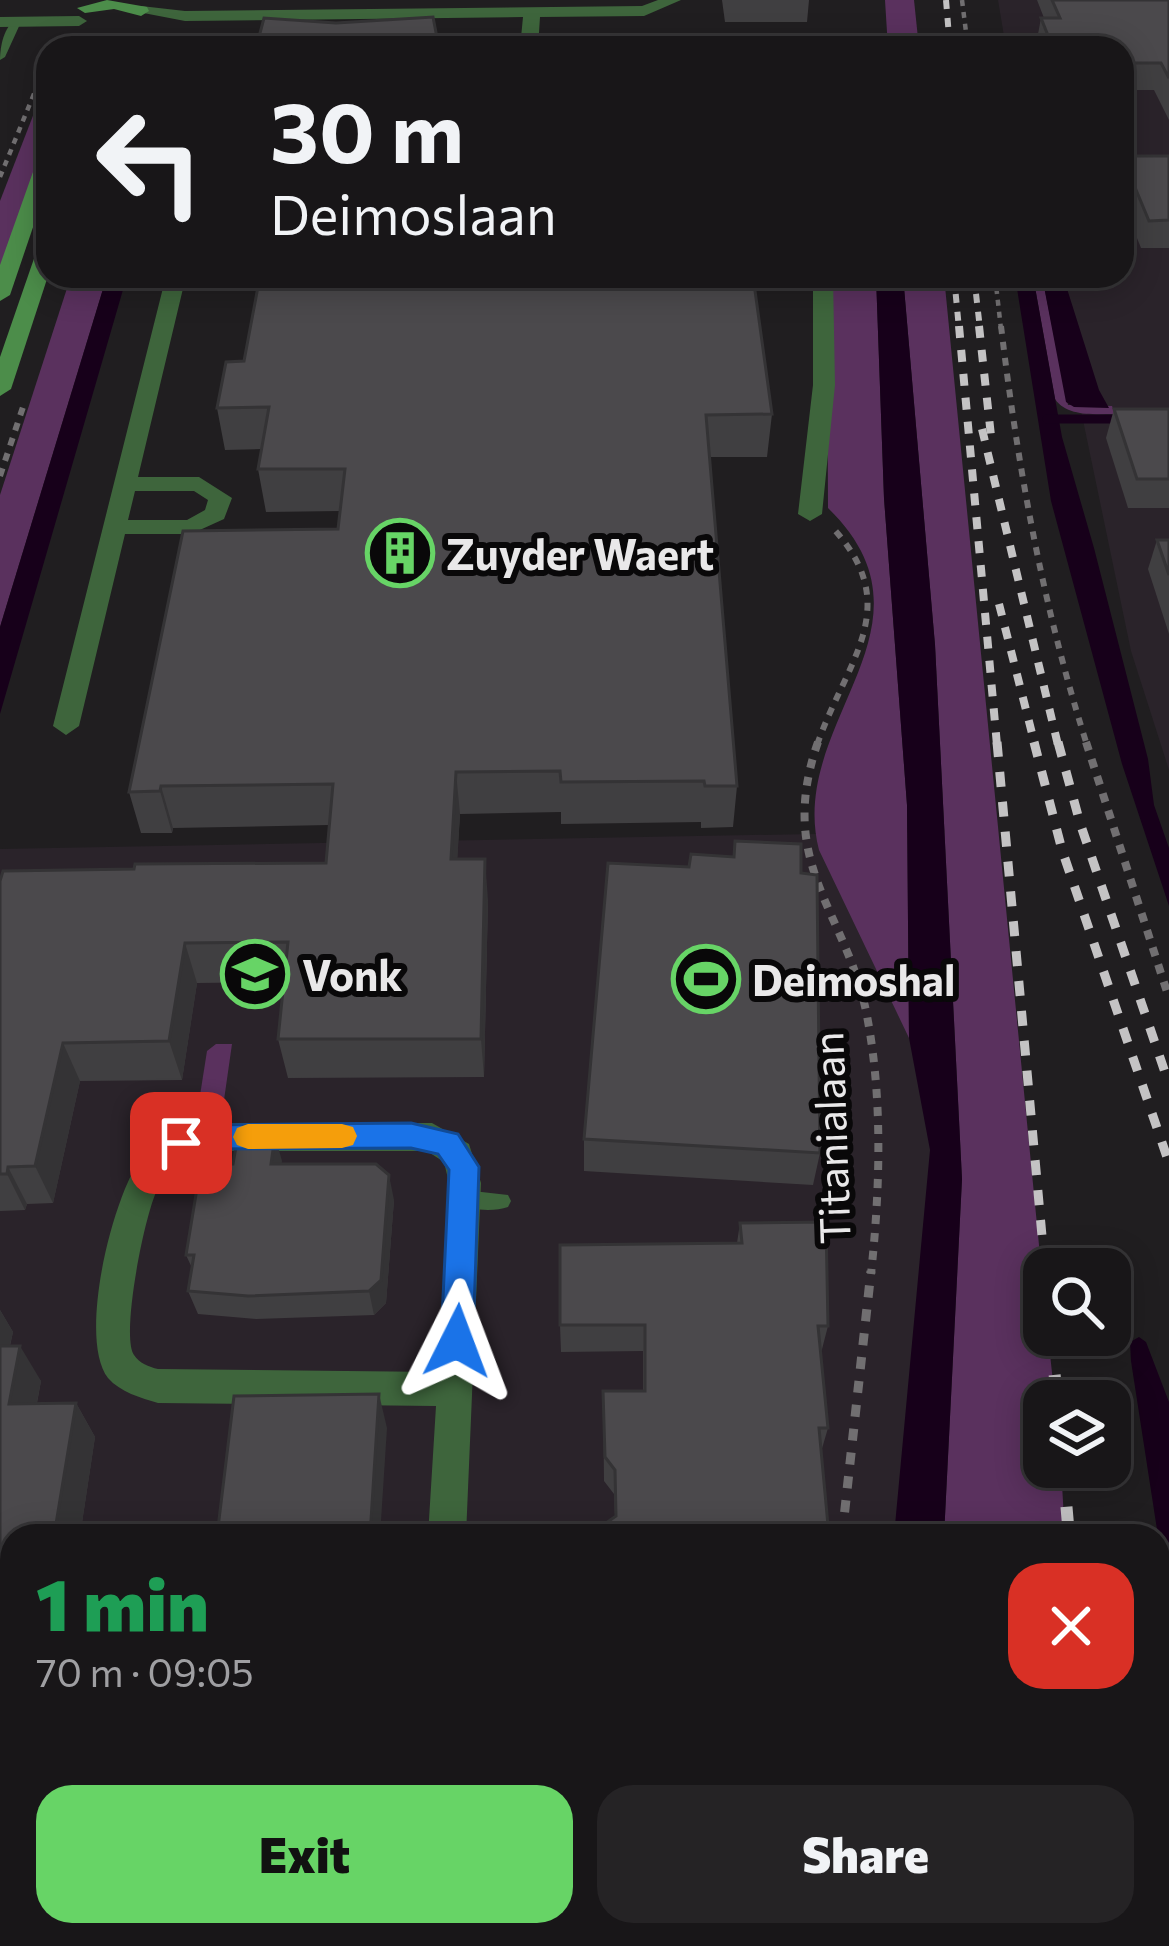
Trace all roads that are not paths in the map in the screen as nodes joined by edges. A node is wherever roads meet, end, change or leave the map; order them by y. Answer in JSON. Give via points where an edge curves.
{"nodes":[{"id":1,"x":174,"y":0,"type":"edge"},
{"id":2,"x":284,"y":0,"type":"edge"},
{"id":3,"x":308,"y":0,"type":"edge"},
{"id":4,"x":674,"y":0,"type":"edge"},
{"id":5,"x":142,"y":6,"type":"edge"},
{"id":6,"x":85,"y":10,"type":"edge"},
{"id":7,"x":532,"y":13,"type":"junction"},
{"id":8,"x":332,"y":14,"type":"junction"},
{"id":9,"x":422,"y":14,"type":"junction"},
{"id":10,"x":8,"y":22,"type":"edge"},
{"id":11,"x":133,"y":36,"type":"edge"},
{"id":12,"x":177,"y":36,"type":"edge"},
{"id":13,"x":530,"y":36,"type":"edge"},
{"id":14,"x":0,"y":56,"type":"edge"},
{"id":15,"x":36,"y":190,"type":"edge"},
{"id":16,"x":36,"y":282,"type":"edge"},
{"id":17,"x":173,"y":288,"type":"edge"},
{"id":18,"x":823,"y":288,"type":"edge"},
{"id":19,"x":0,"y":295,"type":"edge"},
{"id":20,"x":0,"y":389,"type":"edge"},
{"id":21,"x":124,"y":484,"type":"junction"},
{"id":22,"x":810,"y":514,"type":"road end"},
{"id":23,"x":114,"y":527,"type":"junction"},
{"id":24,"x":66,"y":726,"type":"dead end"},
{"id":25,"x":464,"y":1199,"type":"junction"},
{"id":26,"x":501,"y":1201,"type":"dead end"},
{"id":27,"x":455,"y":1389,"type":"junction"},
{"id":28,"x":448,"y":1524,"type":"edge"}],
"edges":[{"from":1,"to":2,"type":"street","via":[[194,7]]},
{"from":3,"to":8,"type":"street"},
{"from":4,"to":7,"type":"street","via":[[644,11]]},
{"from":5,"to":6,"type":"main road"},
{"from":5,"to":8,"type":"street","via":[[185,16]]},
{"from":5,"to":11,"type":"main road"},
{"from":6,"to":10,"type":"street"},
{"from":7,"to":9,"type":"street"},
{"from":7,"to":13,"type":"street"},
{"from":8,"to":9,"type":"street"},
{"from":9,"to":12,"type":"street"},
{"from":10,"to":14,"type":"lane"},
{"from":15,"to":19,"type":"main road"},
{"from":16,"to":20,"type":"main road"},
{"from":17,"to":21,"type":"street"},
{"from":18,"to":22,"type":"street","via":[[824,385]]},
{"from":21,"to":23,"type":"street"},
{"from":21,"to":23,"type":"street","via":[[199,484],[220,497],[216,514],[191,527]]},
{"from":23,"to":24,"type":"street"},
{"from":25,"to":26,"type":"lane"},
{"from":25,"to":27,"type":"street"},
{"from":25,"to":27,"type":"street","via":[[458,1154],[432,1137],[181,1143],[148,1169],[140,1187],[111,1334],[122,1369],[158,1386]]},
{"from":27,"to":28,"type":"street"}]}
